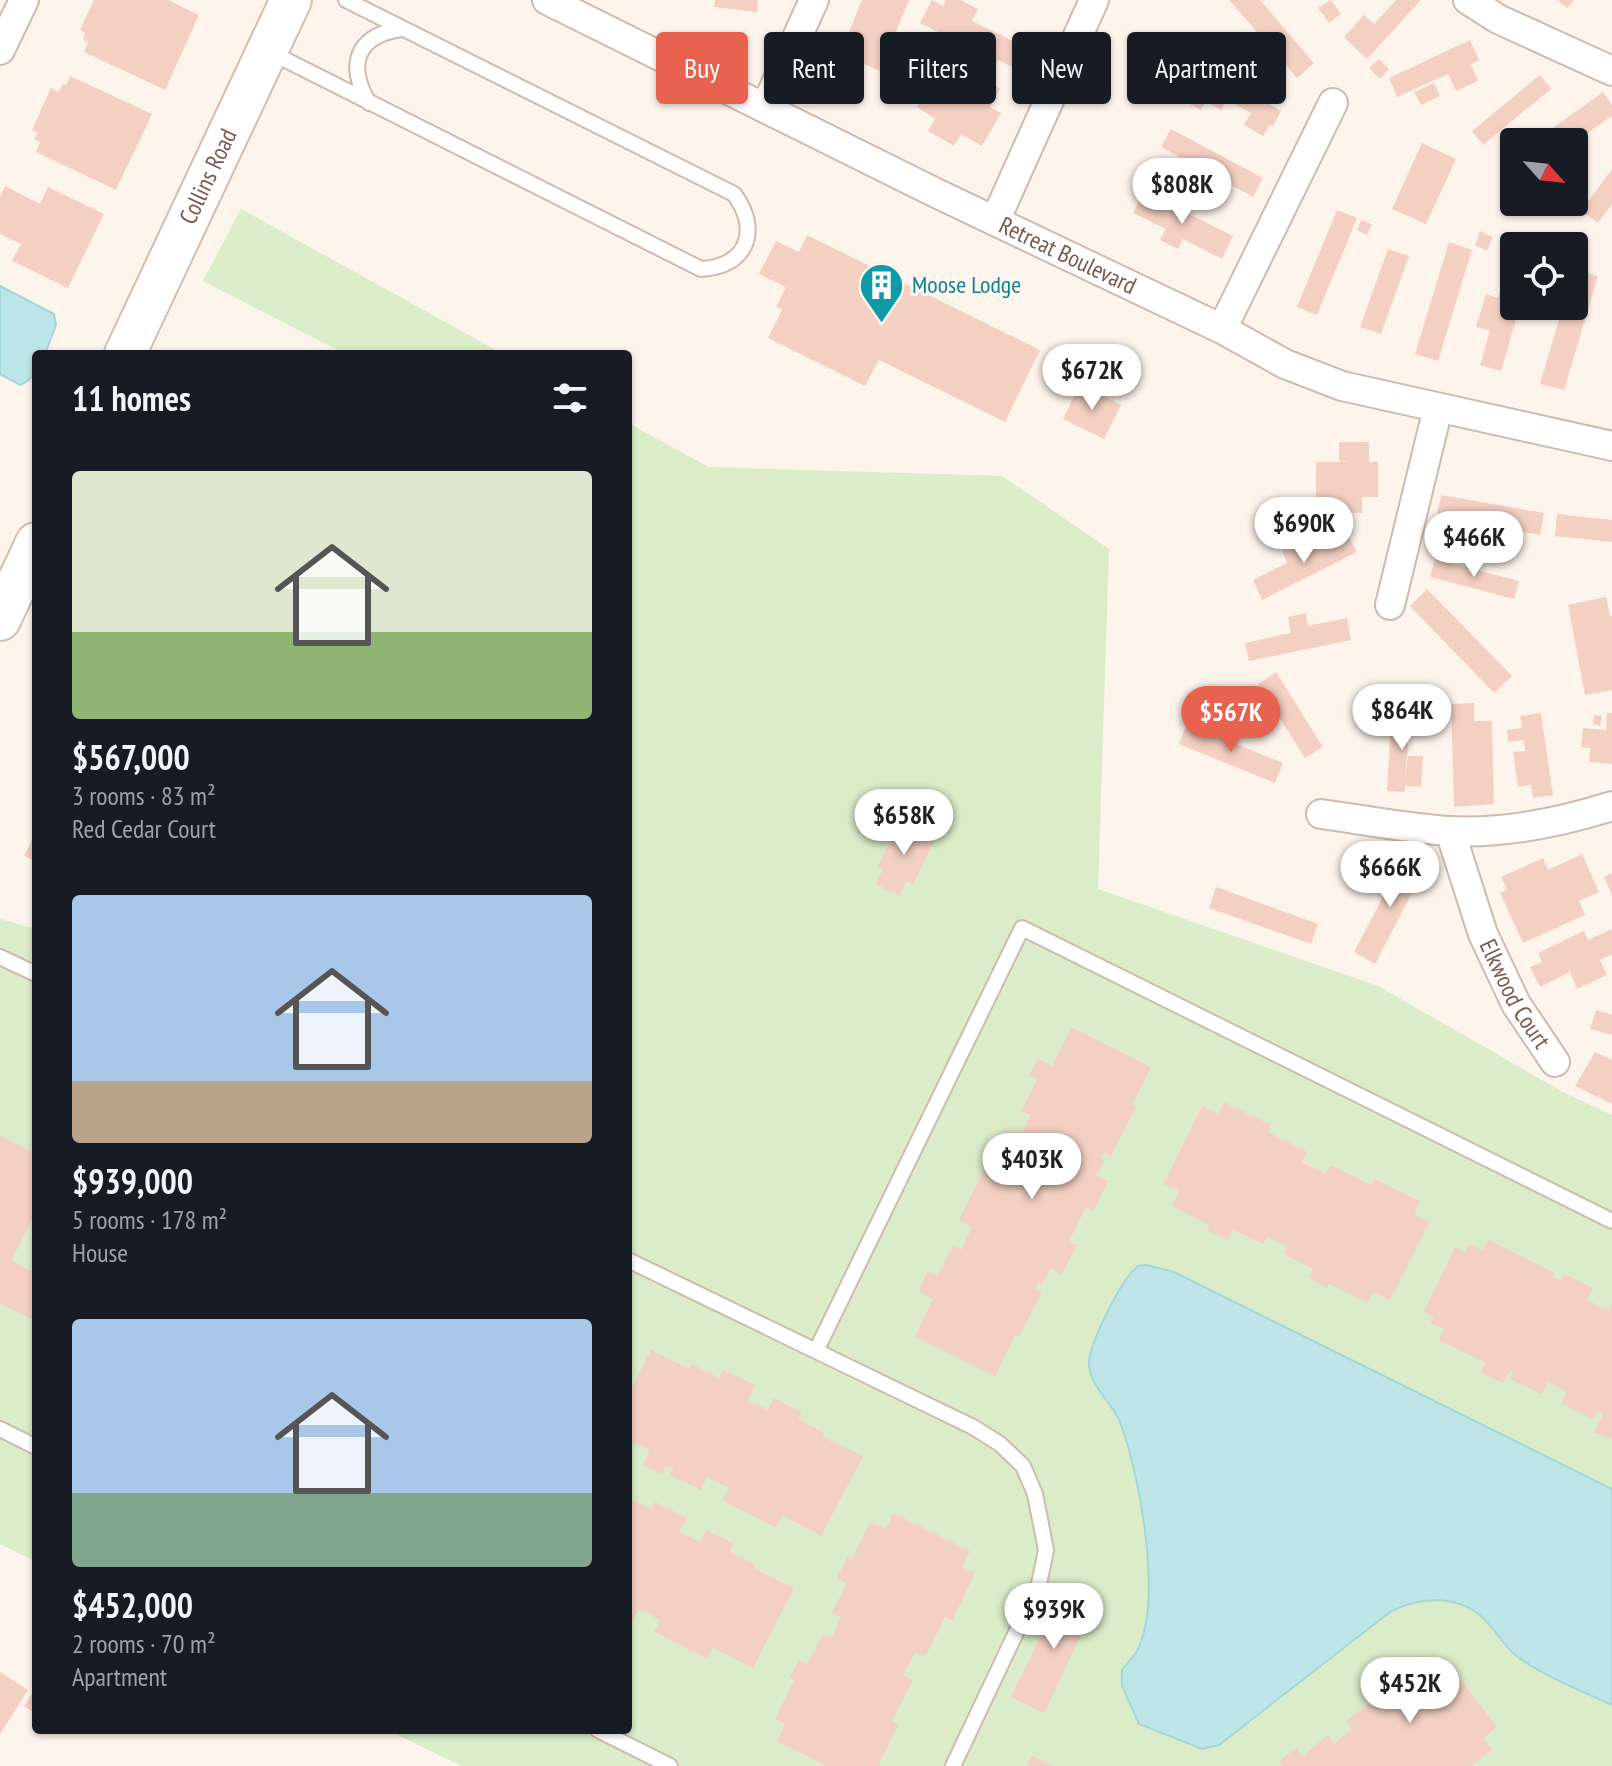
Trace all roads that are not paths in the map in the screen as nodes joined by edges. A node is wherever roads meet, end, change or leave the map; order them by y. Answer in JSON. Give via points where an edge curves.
{"nodes":[{"id":1,"x":24,"y":0,"type":"edge"},
{"id":2,"x":291,"y":0,"type":"edge"},
{"id":3,"x":346,"y":0,"type":"edge"},
{"id":4,"x":547,"y":0,"type":"edge"},
{"id":5,"x":814,"y":0,"type":"edge"},
{"id":6,"x":1094,"y":0,"type":"edge"},
{"id":7,"x":1468,"y":0,"type":"edge"},
{"id":8,"x":401,"y":29,"type":"junction"},
{"id":9,"x":0,"y":50,"type":"edge"},
{"id":10,"x":268,"y":51,"type":"junction"},
{"id":11,"x":1612,"y":71,"type":"edge"},
{"id":12,"x":369,"y":103,"type":"junction"},
{"id":13,"x":1333,"y":103,"type":"dead end"},
{"id":14,"x":765,"y":108,"type":"junction"},
{"id":15,"x":995,"y":221,"type":"junction"},
{"id":16,"x":1222,"y":329,"type":"junction"},
{"id":17,"x":127,"y":350,"type":"edge"},
{"id":18,"x":1438,"y":408,"type":"junction"},
{"id":19,"x":1612,"y":446,"type":"edge"},
{"id":20,"x":32,"y":552,"type":"edge"},
{"id":21,"x":1390,"y":605,"type":"dead end"},
{"id":22,"x":0,"y":620,"type":"edge"},
{"id":23,"x":1612,"y":806,"type":"edge"},
{"id":24,"x":1321,"y":814,"type":"dead end"},
{"id":25,"x":1450,"y":831,"type":"junction"},
{"id":26,"x":0,"y":957,"type":"edge"},
{"id":27,"x":32,"y":972,"type":"edge"},
{"id":28,"x":1555,"y":1062,"type":"dead end"},
{"id":29,"x":1612,"y":1221,"type":"edge"},
{"id":30,"x":632,"y":1262,"type":"edge"},
{"id":31,"x":816,"y":1351,"type":"junction"},
{"id":32,"x":0,"y":1429,"type":"edge"},
{"id":33,"x":32,"y":1445,"type":"edge"},
{"id":34,"x":606,"y":1734,"type":"edge"},
{"id":35,"x":670,"y":1766,"type":"edge"},
{"id":36,"x":953,"y":1766,"type":"edge"}],
"edges":[{"from":1,"to":9,"type":"street"},
{"from":2,"to":10,"type":"street","name":"Collins Road"},
{"from":3,"to":8,"type":"lane"},
{"from":4,"to":14,"type":"street","name":"Retreat Boulevard"},
{"from":5,"to":14,"type":"street"},
{"from":6,"to":15,"type":"street"},
{"from":7,"to":11,"type":"street"},
{"from":8,"to":12,"type":"lane","via":[[383,32],[359,55],[358,84]]},
{"from":8,"to":12,"type":"lane","via":[[734,194],[749,226],[744,246],[733,262],[701,269]]},
{"from":10,"to":12,"type":"lane"},
{"from":10,"to":17,"type":"street","name":"Collins Road"},
{"from":13,"to":16,"type":"street"},
{"from":14,"to":15,"type":"street","name":"Retreat Boulevard"},
{"from":15,"to":16,"type":"street","name":"Retreat Boulevard"},
{"from":16,"to":18,"type":"street","name":"Retreat Boulevard","via":[[1285,364],[1342,386]]},
{"from":18,"to":19,"type":"street","name":"Retreat Boulevard"},
{"from":18,"to":21,"type":"street"},
{"from":20,"to":22,"type":"street"},
{"from":23,"to":25,"type":"street","via":[[1507,828]]},
{"from":24,"to":25,"type":"street"},
{"from":25,"to":28,"type":"street","name":"Elkwood Court","via":[[1483,934],[1516,1004]]},
{"from":26,"to":27,"type":"lane"},
{"from":29,"to":31,"type":"lane","via":[[1022,928]]},
{"from":30,"to":31,"type":"lane"},
{"from":31,"to":36,"type":"lane","via":[[1000,1444],[1023,1466],[1035,1494],[1046,1550],[1039,1584]]},
{"from":32,"to":33,"type":"lane"},
{"from":34,"to":35,"type":"lane"}]}
